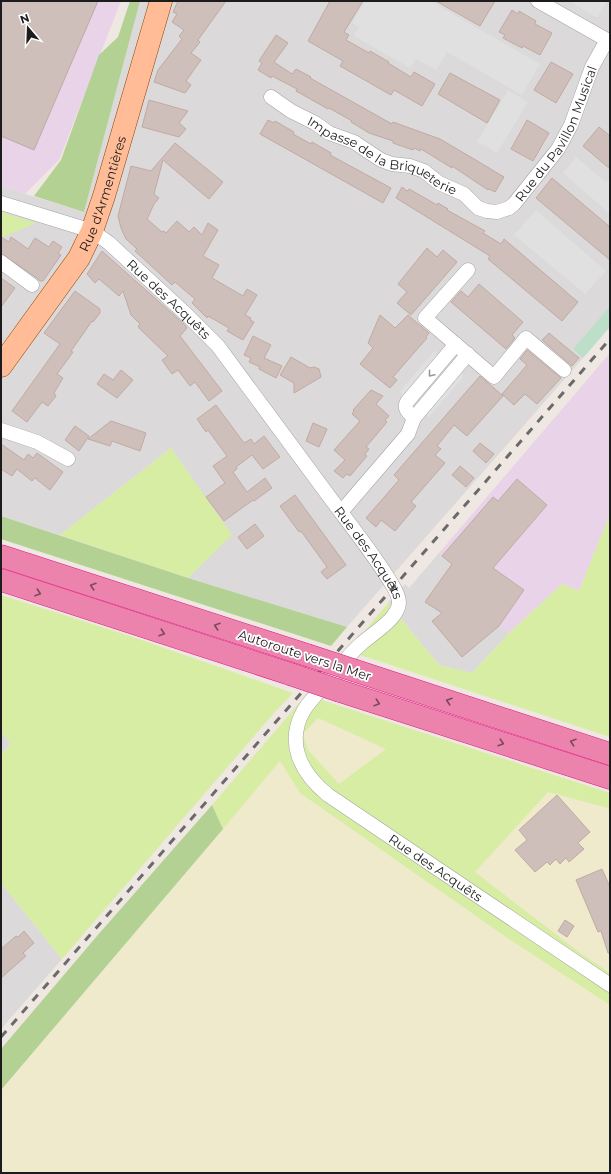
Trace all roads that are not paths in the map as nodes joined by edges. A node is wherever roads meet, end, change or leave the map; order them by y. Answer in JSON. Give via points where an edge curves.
{"nodes":[{"id":1,"x":161,"y":1,"type":"edge"},
{"id":2,"x":538,"y":1,"type":"edge"},
{"id":3,"x":271,"y":97,"type":"dead end"},
{"id":4,"x":1,"y":203,"type":"edge"},
{"id":5,"x":492,"y":212,"type":"joint"},
{"id":6,"x":92,"y":231,"type":"junction"},
{"id":7,"x":1,"y":262,"type":"edge"},
{"id":8,"x":468,"y":270,"type":"dead end"},
{"id":9,"x":32,"y":285,"type":"dead end"},
{"id":10,"x":456,"y":344,"type":"junction"},
{"id":11,"x":468,"y":354,"type":"junction"},
{"id":12,"x":1,"y":366,"type":"edge"},
{"id":13,"x":564,"y":370,"type":"dead end"},
{"id":14,"x":414,"y":418,"type":"junction"},
{"id":15,"x":1,"y":430,"type":"edge"},
{"id":16,"x":68,"y":459,"type":"dead end"},
{"id":17,"x":341,"y":512,"type":"junction"},
{"id":18,"x":1,"y":556,"type":"edge"},
{"id":19,"x":1,"y":580,"type":"edge"},
{"id":20,"x":610,"y":754,"type":"edge"},
{"id":21,"x":610,"y":778,"type":"edge"},
{"id":22,"x":610,"y":985,"type":"edge"}],
"edges":[{"from":1,"to":6,"type":"main road","name":"Rue d'Armentières"},
{"from":2,"to":5,"type":"street","name":"Rue du Pavillon Musical","via":[[607,40],[592,67],[571,125],[554,156],[514,204],[503,211]]},
{"from":3,"to":5,"type":"street","name":"Impasse de la Briqueterie","via":[[329,133],[354,142],[381,160],[424,171],[439,183],[464,194],[478,208]]},
{"from":4,"to":6,"type":"street","name":"Rue des Acquêts"},
{"from":6,"to":12,"type":"main road","name":"Rue d'Armentières","via":[[79,258]]},
{"from":6,"to":17,"type":"street","name":"Rue des Acquêts","via":[[109,243],[218,346]]},
{"from":7,"to":9,"type":"street"},
{"from":8,"to":10,"type":"street","via":[[426,318]]},
{"from":10,"to":11,"type":"street"},
{"from":10,"to":14,"type":"street","one_way":true,"via":[[406,404],[406,410]]},
{"from":11,"to":13,"type":"street","via":[[494,377],[526,338]]},
{"from":11,"to":14,"type":"street"},
{"from":14,"to":17,"type":"street","via":[[408,434]]},
{"from":15,"to":16,"type":"street","via":[[36,442]]},
{"from":17,"to":22,"type":"street","name":"Rue des Acquêts","via":[[394,586],[399,605],[394,616],[356,649],[303,712],[296,739],[298,757],[304,770],[328,795]]},
{"from":20,"to":18,"type":"highway","name":"Autoroute vers la Mer","one_way":true,"bridge":true},
{"from":19,"to":21,"type":"highway","one_way":true,"bridge":true}]}
